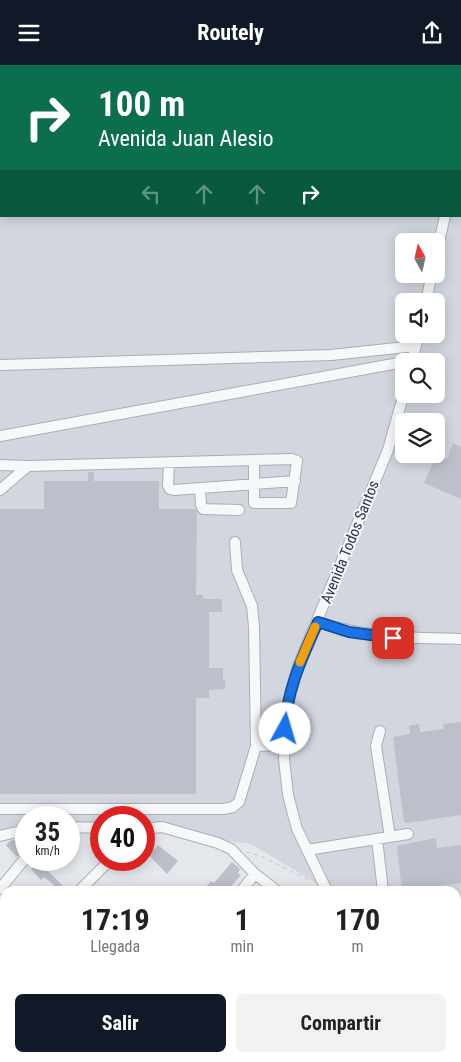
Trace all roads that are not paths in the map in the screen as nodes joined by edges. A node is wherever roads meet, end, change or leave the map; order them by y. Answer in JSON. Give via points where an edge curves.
{"nodes":[{"id":1,"x":445,"y":217,"type":"edge"},
{"id":2,"x":441,"y":233,"type":"edge"},
{"id":3,"x":417,"y":343,"type":"edge"},
{"id":4,"x":416,"y":346,"type":"junction"},
{"id":5,"x":414,"y":353,"type":"edge"},
{"id":6,"x":0,"y":365,"type":"edge"},
{"id":7,"x":395,"y":365,"type":"edge"},
{"id":8,"x":401,"y":403,"type":"edge"},
{"id":9,"x":0,"y":436,"type":"edge"},
{"id":10,"x":254,"y":461,"type":"junction"},
{"id":11,"x":169,"y":463,"type":"junction"},
{"id":12,"x":0,"y":465,"type":"edge"},
{"id":13,"x":28,"y":466,"type":"junction"},
{"id":14,"x":295,"y":481,"type":"junction"},
{"id":15,"x":254,"y":485,"type":"junction"},
{"id":16,"x":200,"y":488,"type":"junction"},
{"id":17,"x":0,"y":490,"type":"edge"},
{"id":18,"x":239,"y":510,"type":"dead end"},
{"id":19,"x":234,"y":542,"type":"dead end"},
{"id":20,"x":318,"y":622,"type":"junction"},
{"id":21,"x":461,"y":639,"type":"edge"},
{"id":22,"x":380,"y":731,"type":"dead end"},
{"id":23,"x":285,"y":745,"type":"junction"},
{"id":24,"x":256,"y":746,"type":"junction"},
{"id":25,"x":0,"y":809,"type":"edge"},
{"id":26,"x":155,"y":828,"type":"edge"},
{"id":27,"x":15,"y":833,"type":"edge"},
{"id":28,"x":408,"y":834,"type":"dead end"},
{"id":29,"x":0,"y":836,"type":"edge"},
{"id":30,"x":390,"y":837,"type":"junction"},
{"id":31,"x":377,"y":839,"type":"junction"},
{"id":32,"x":307,"y":850,"type":"junction"},
{"id":33,"x":15,"y":871,"type":"edge"},
{"id":34,"x":99,"y":871,"type":"edge"},
{"id":35,"x":256,"y":874,"type":"junction"},
{"id":36,"x":2,"y":886,"type":"edge"},
{"id":37,"x":84,"y":886,"type":"edge"},
{"id":38,"x":245,"y":886,"type":"edge"},
{"id":39,"x":270,"y":886,"type":"edge"},
{"id":40,"x":324,"y":886,"type":"edge"},
{"id":41,"x":382,"y":886,"type":"edge"}],
"edges":[{"from":1,"to":2,"type":"street"},
{"from":3,"to":4,"type":"street"},
{"from":4,"to":5,"type":"street"},
{"from":4,"to":6,"type":"street","via":[[331,355]]},
{"from":7,"to":9,"type":"street"},
{"from":8,"to":20,"type":"street","name":"Avenida Todos Santos","via":[[388,450]]},
{"from":10,"to":11,"type":"street"},
{"from":10,"to":14,"type":"street","via":[[296,459]]},
{"from":10,"to":15,"type":"street"},
{"from":11,"to":13,"type":"street"},
{"from":11,"to":16,"type":"street","via":[[170,489]]},
{"from":12,"to":13,"type":"street"},
{"from":13,"to":17,"type":"street"},
{"from":14,"to":15,"type":"street"},
{"from":14,"to":15,"type":"street","via":[[290,504],[254,503]]},
{"from":15,"to":16,"type":"street"},
{"from":16,"to":18,"type":"street","via":[[203,509]]},
{"from":19,"to":24,"type":"street","via":[[237,570],[253,613]]},
{"from":20,"to":21,"type":"street","via":[[349,632],[393,638]]},
{"from":20,"to":23,"type":"street","name":"Avenida Todos Santos","via":[[298,666],[286,712]]},
{"from":22,"to":30,"type":"street","via":[[376,746]]},
{"from":23,"to":24,"type":"street"},
{"from":23,"to":32,"type":"street","name":"Avenida Todos Santos","via":[[288,795],[297,829]]},
{"from":24,"to":25,"type":"street","via":[[239,802],[233,807]]},
{"from":26,"to":35,"type":"street","via":[[218,843],[231,849]]},
{"from":27,"to":29,"type":"street"},
{"from":28,"to":30,"type":"street"},
{"from":30,"to":31,"type":"street"},
{"from":31,"to":32,"type":"street"},
{"from":31,"to":41,"type":"street"},
{"from":32,"to":40,"type":"street","name":"Avenida Todos Santos"},
{"from":33,"to":36,"type":"street"},
{"from":34,"to":37,"type":"street"},
{"from":35,"to":38,"type":"street"},
{"from":35,"to":39,"type":"street"}]}
